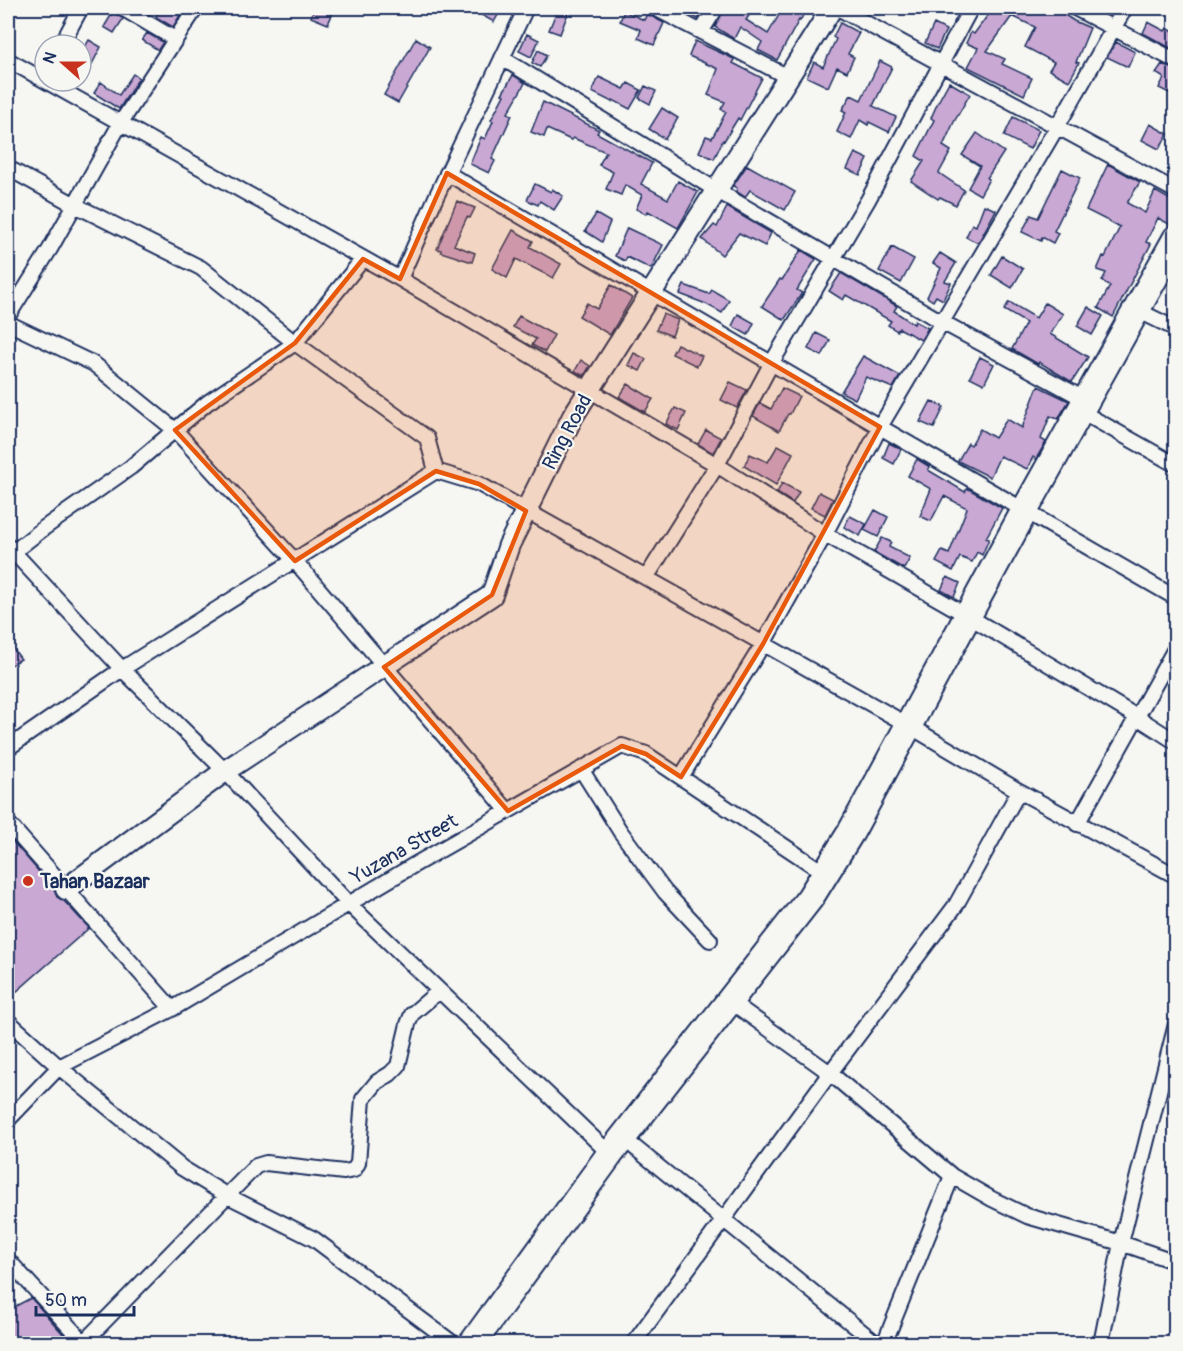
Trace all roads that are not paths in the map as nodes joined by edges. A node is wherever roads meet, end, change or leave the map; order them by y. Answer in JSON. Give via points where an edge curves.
{"nodes":[{"id":1,"x":81,"y":8,"type":"edge"},
{"id":2,"x":122,"y":8,"type":"edge"},
{"id":3,"x":195,"y":8,"type":"edge"},
{"id":4,"x":526,"y":8,"type":"edge"},
{"id":5,"x":655,"y":8,"type":"edge"},
{"id":6,"x":716,"y":8,"type":"edge"},
{"id":7,"x":832,"y":8,"type":"edge"},
{"id":8,"x":838,"y":8,"type":"edge"},
{"id":9,"x":971,"y":8,"type":"edge"},
{"id":10,"x":1075,"y":8,"type":"edge"},
{"id":11,"x":1125,"y":8,"type":"edge"},
{"id":12,"x":1115,"y":27,"type":"junction"},
{"id":13,"x":701,"y":32,"type":"junction"},
{"id":14,"x":67,"y":33,"type":"edge"},
{"id":15,"x":175,"y":39,"type":"junction"},
{"id":16,"x":502,"y":58,"type":"junction"},
{"id":17,"x":8,"y":60,"type":"edge"},
{"id":18,"x":1176,"y":61,"type":"edge"},
{"id":19,"x":940,"y":63,"type":"junction"},
{"id":20,"x":33,"y":72,"type":"edge"},
{"id":21,"x":788,"y":77,"type":"junction"},
{"id":22,"x":69,"y":93,"type":"edge"},
{"id":23,"x":120,"y":124,"type":"junction"},
{"id":24,"x":1057,"y":127,"type":"junction"},
{"id":25,"x":8,"y":168,"type":"edge"},
{"id":26,"x":447,"y":173,"type":"junction"},
{"id":27,"x":716,"y":190,"type":"junction"},
{"id":28,"x":1176,"y":191,"type":"edge"},
{"id":29,"x":75,"y":205,"type":"junction"},
{"id":30,"x":1176,"y":239,"type":"edge"},
{"id":31,"x":363,"y":259,"type":"junction"},
{"id":32,"x":833,"y":259,"type":"junction"},
{"id":33,"x":400,"y":279,"type":"junction"},
{"id":34,"x":651,"y":292,"type":"junction"},
{"id":35,"x":1137,"y":310,"type":"junction"},
{"id":36,"x":8,"y":316,"type":"edge"},
{"id":37,"x":942,"y":322,"type":"junction"},
{"id":38,"x":8,"y":323,"type":"edge"},
{"id":39,"x":1176,"y":329,"type":"edge"},
{"id":40,"x":295,"y":343,"type":"junction"},
{"id":41,"x":771,"y":364,"type":"junction"},
{"id":42,"x":588,"y":392,"type":"junction"},
{"id":43,"x":1083,"y":406,"type":"junction"},
{"id":44,"x":880,"y":427,"type":"junction"},
{"id":45,"x":175,"y":430,"type":"junction"},
{"id":46,"x":717,"y":465,"type":"junction"},
{"id":47,"x":1176,"y":465,"type":"edge"},
{"id":48,"x":436,"y":471,"type":"junction"},
{"id":49,"x":1025,"y":510,"type":"junction"},
{"id":50,"x":526,"y":511,"type":"junction"},
{"id":51,"x":825,"y":534,"type":"junction"},
{"id":52,"x":10,"y":551,"type":"edge"},
{"id":53,"x":295,"y":561,"type":"junction"},
{"id":54,"x":646,"y":578,"type":"junction"},
{"id":55,"x":1176,"y":598,"type":"edge"},
{"id":56,"x":968,"y":616,"type":"junction"},
{"id":57,"x":763,"y":644,"type":"junction"},
{"id":58,"x":1176,"y":647,"type":"edge"},
{"id":59,"x":384,"y":667,"type":"junction"},
{"id":60,"x":122,"y":669,"type":"junction"},
{"id":61,"x":1137,"y":717,"type":"junction"},
{"id":62,"x":908,"y":725,"type":"junction"},
{"id":63,"x":1176,"y":742,"type":"edge"},
{"id":64,"x":8,"y":748,"type":"edge"},
{"id":65,"x":580,"y":769,"type":"junction"},
{"id":66,"x":225,"y":771,"type":"junction"},
{"id":67,"x":681,"y":777,"type":"junction"},
{"id":68,"x":1019,"y":792,"type":"junction"},
{"id":69,"x":508,"y":811,"type":"junction"},
{"id":70,"x":8,"y":823,"type":"edge"},
{"id":71,"x":1077,"y":824,"type":"junction"},
{"id":72,"x":826,"y":874,"type":"junction"},
{"id":73,"x":1176,"y":876,"type":"edge"},
{"id":74,"x":66,"y":889,"type":"junction"},
{"id":75,"x":349,"y":904,"type":"junction"},
{"id":76,"x":711,"y":940,"type":"dead end"},
{"id":77,"x":439,"y":991,"type":"junction"},
{"id":78,"x":730,"y":1001,"type":"junction"},
{"id":79,"x":172,"y":1009,"type":"junction"},
{"id":80,"x":8,"y":1021,"type":"edge"},
{"id":81,"x":1176,"y":1024,"type":"edge"},
{"id":82,"x":59,"y":1067,"type":"junction"},
{"id":83,"x":830,"y":1073,"type":"junction"},
{"id":84,"x":1169,"y":1077,"type":"edge"},
{"id":85,"x":8,"y":1120,"type":"edge"},
{"id":86,"x":616,"y":1146,"type":"junction"},
{"id":87,"x":952,"y":1176,"type":"junction"},
{"id":88,"x":226,"y":1194,"type":"junction"},
{"id":89,"x":724,"y":1219,"type":"junction"},
{"id":90,"x":1121,"y":1243,"type":"junction"},
{"id":91,"x":8,"y":1260,"type":"edge"},
{"id":92,"x":1176,"y":1262,"type":"edge"},
{"id":93,"x":84,"y":1343,"type":"edge"},
{"id":94,"x":454,"y":1344,"type":"edge"},
{"id":95,"x":472,"y":1344,"type":"edge"},
{"id":96,"x":633,"y":1344,"type":"edge"},
{"id":97,"x":877,"y":1344,"type":"edge"},
{"id":98,"x":884,"y":1344,"type":"edge"},
{"id":99,"x":1101,"y":1344,"type":"edge"}],
"edges":[{"from":1,"to":14,"type":"street"},
{"from":2,"to":15,"type":"street"},
{"from":3,"to":15,"type":"street"},
{"from":4,"to":16,"type":"street"},
{"from":5,"to":13,"type":"street"},
{"from":6,"to":13,"type":"street"},
{"from":7,"to":21,"type":"street","name":"Ring Road"},
{"from":8,"to":19,"type":"street"},
{"from":9,"to":19,"type":"street"},
{"from":10,"to":12,"type":"street"},
{"from":11,"to":12,"type":"street"},
{"from":12,"to":18,"type":"street"},
{"from":12,"to":24,"type":"street"},
{"from":13,"to":21,"type":"street"},
{"from":15,"to":23,"type":"street"},
{"from":16,"to":26,"type":"street"},
{"from":16,"to":27,"type":"street"},
{"from":17,"to":20,"type":"street"},
{"from":19,"to":24,"type":"street"},
{"from":19,"to":32,"type":"street"},
{"from":21,"to":27,"type":"street","name":"Ring Road"},
{"from":22,"to":23,"type":"street"},
{"from":23,"to":29,"type":"street"},
{"from":23,"to":31,"type":"street"},
{"from":24,"to":28,"type":"street"},
{"from":24,"to":37,"type":"street"},
{"from":25,"to":29,"type":"street"},
{"from":26,"to":33,"type":"street"},
{"from":26,"to":34,"type":"street"},
{"from":27,"to":32,"type":"street"},
{"from":27,"to":34,"type":"street","name":"Ring Road"},
{"from":29,"to":36,"type":"street"},
{"from":29,"to":40,"type":"street","via":[[201,268]]},
{"from":30,"to":35,"type":"highway"},
{"from":31,"to":33,"type":"street"},
{"from":31,"to":40,"type":"street"},
{"from":32,"to":37,"type":"street"},
{"from":32,"to":41,"type":"street"},
{"from":33,"to":42,"type":"street"},
{"from":34,"to":41,"type":"street"},
{"from":34,"to":42,"type":"street","name":"Ring Road"},
{"from":35,"to":39,"type":"street"},
{"from":35,"to":43,"type":"highway"},
{"from":37,"to":43,"type":"street"},
{"from":37,"to":44,"type":"street"},
{"from":38,"to":45,"type":"street","via":[[94,364]]},
{"from":40,"to":45,"type":"street","via":[[207,403]]},
{"from":40,"to":48,"type":"street","via":[[427,438]]},
{"from":41,"to":44,"type":"street"},
{"from":41,"to":46,"type":"street"},
{"from":42,"to":46,"type":"street"},
{"from":42,"to":50,"type":"street","name":"Ring Road"},
{"from":43,"to":47,"type":"street"},
{"from":43,"to":49,"type":"highway"},
{"from":44,"to":49,"type":"street"},
{"from":44,"to":51,"type":"street"},
{"from":45,"to":52,"type":"street","via":[[130,467]]},
{"from":45,"to":53,"type":"street"},
{"from":46,"to":51,"type":"street"},
{"from":46,"to":54,"type":"street"},
{"from":48,"to":50,"type":"street","via":[[479,484]]},
{"from":48,"to":53,"type":"street"},
{"from":49,"to":55,"type":"street"},
{"from":49,"to":56,"type":"highway"},
{"from":50,"to":54,"type":"street"},
{"from":50,"to":59,"type":"street","name":"Ring Road","via":[[509,545],[492,596]]},
{"from":51,"to":56,"type":"street"},
{"from":51,"to":57,"type":"street"},
{"from":52,"to":60,"type":"street"},
{"from":53,"to":59,"type":"street"},
{"from":53,"to":60,"type":"street"},
{"from":54,"to":57,"type":"street"},
{"from":56,"to":61,"type":"street"},
{"from":56,"to":62,"type":"highway"},
{"from":57,"to":62,"type":"street"},
{"from":57,"to":67,"type":"street"},
{"from":58,"to":61,"type":"street"},
{"from":59,"to":66,"type":"street","name":"Ring Road"},
{"from":59,"to":69,"type":"street"},
{"from":60,"to":64,"type":"street"},
{"from":60,"to":66,"type":"street"},
{"from":61,"to":63,"type":"street"},
{"from":61,"to":71,"type":"street"},
{"from":62,"to":68,"type":"street"},
{"from":62,"to":72,"type":"highway"},
{"from":65,"to":67,"type":"street","name":"Yuzana Street","via":[[622,746],[646,754]]},
{"from":65,"to":69,"type":"street","name":"Yuzana Street"},
{"from":65,"to":76,"type":"street","via":[[665,891]]},
{"from":66,"to":74,"type":"street","name":"Ring Road"},
{"from":66,"to":75,"type":"street"},
{"from":67,"to":72,"type":"street","name":"Yuzana Street"},
{"from":68,"to":71,"type":"street"},
{"from":68,"to":83,"type":"street","via":[[957,905]]},
{"from":69,"to":75,"type":"street","name":"Yuzana Street"},
{"from":70,"to":74,"type":"street"},
{"from":71,"to":73,"type":"street"},
{"from":72,"to":78,"type":"highway"},
{"from":74,"to":79,"type":"street"},
{"from":75,"to":77,"type":"street"},
{"from":75,"to":79,"type":"street","name":"Yuzana Street"},
{"from":77,"to":86,"type":"street"},
{"from":77,"to":88,"type":"street","via":[[412,1014],[398,1066],[363,1099],[358,1163],[354,1170],[266,1163],[250,1170]]},
{"from":78,"to":83,"type":"street"},
{"from":78,"to":86,"type":"highway"},
{"from":79,"to":82,"type":"street","name":"Yuzana Street"},
{"from":80,"to":82,"type":"street"},
{"from":81,"to":84,"type":"street"},
{"from":82,"to":85,"type":"street","name":"Yuzana Street"},
{"from":82,"to":88,"type":"street","via":[[182,1168]]},
{"from":83,"to":87,"type":"street"},
{"from":83,"to":89,"type":"street"},
{"from":84,"to":90,"type":"street"},
{"from":86,"to":89,"type":"street"},
{"from":86,"to":95,"type":"highway"},
{"from":87,"to":90,"type":"street","via":[[1028,1216]]},
{"from":87,"to":98,"type":"street"},
{"from":88,"to":93,"type":"street"},
{"from":88,"to":94,"type":"street","via":[[314,1239]]},
{"from":89,"to":96,"type":"street"},
{"from":89,"to":97,"type":"street"},
{"from":90,"to":92,"type":"street"},
{"from":90,"to":99,"type":"street"},
{"from":91,"to":93,"type":"street"}]}
